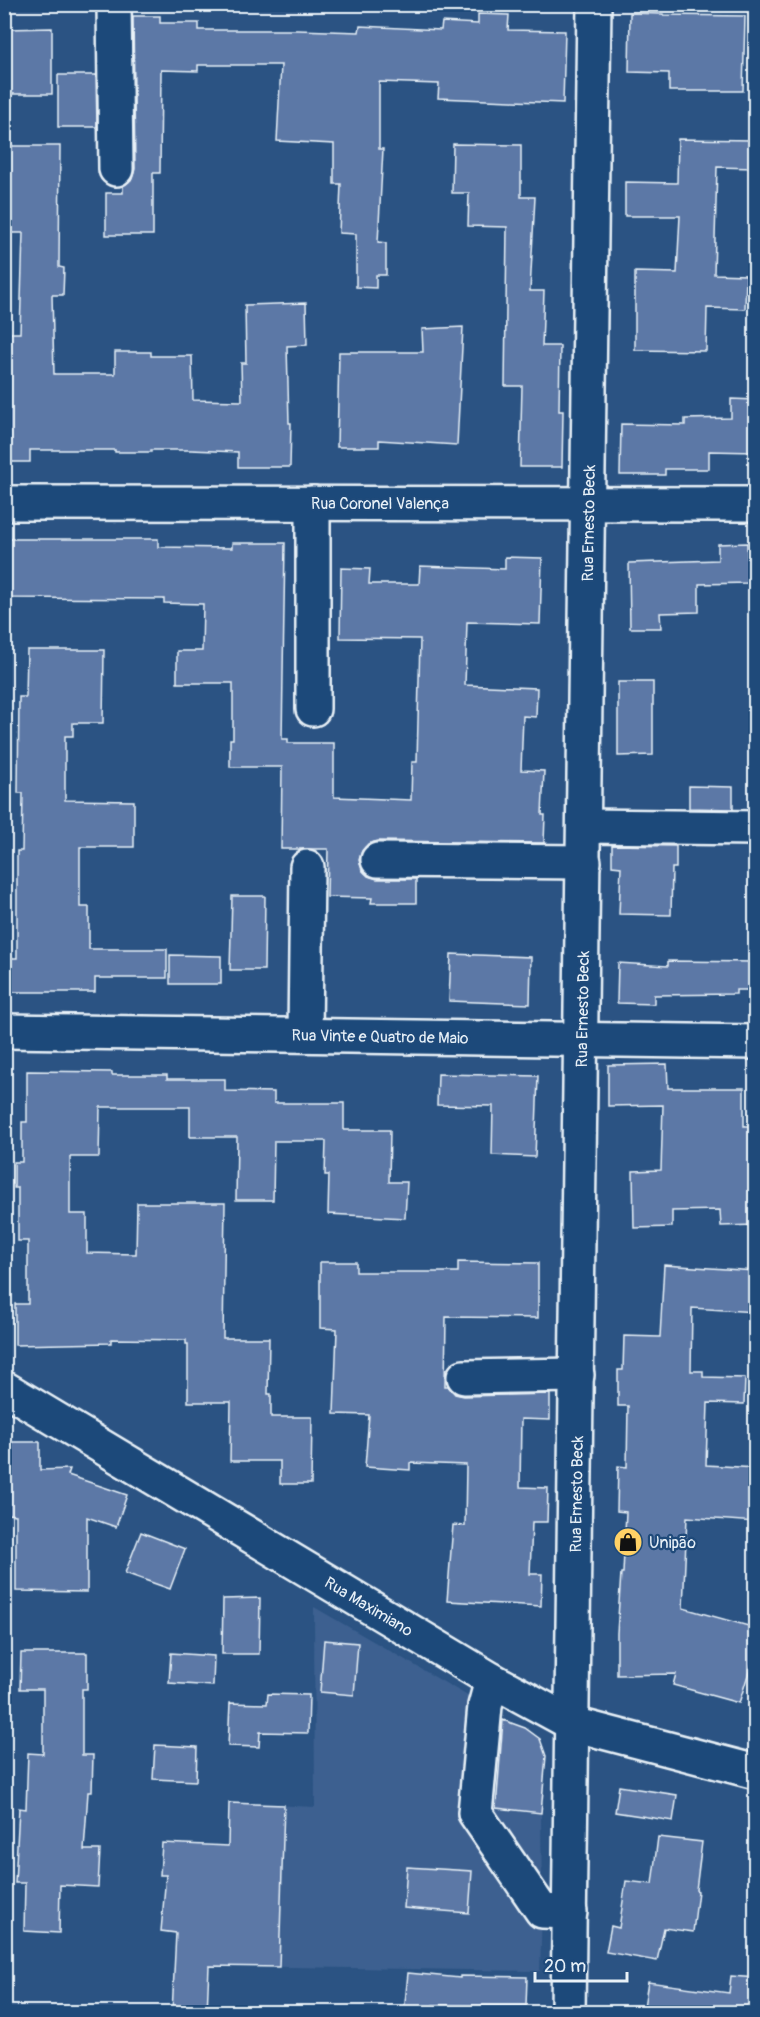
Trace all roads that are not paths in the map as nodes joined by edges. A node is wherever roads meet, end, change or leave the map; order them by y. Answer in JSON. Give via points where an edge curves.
{"nodes":[{"id":1,"x":114,"y":4,"type":"edge"},
{"id":2,"x":594,"y":4,"type":"edge"},
{"id":3,"x":116,"y":169,"type":"dead end"},
{"id":4,"x":4,"y":503,"type":"edge"},
{"id":5,"x":313,"y":503,"type":"junction"},
{"id":6,"x":589,"y":504,"type":"junction"},
{"id":7,"x":756,"y":504,"type":"edge"},
{"id":8,"x":313,"y":709,"type":"dead end"},
{"id":9,"x":585,"y":826,"type":"junction"},
{"id":10,"x":756,"y":828,"type":"edge"},
{"id":11,"x":378,"y":860,"type":"dead end"},
{"id":12,"x":584,"y":862,"type":"junction"},
{"id":13,"x":307,"y":867,"type":"dead end"},
{"id":14,"x":4,"y":1031,"type":"edge"},
{"id":15,"x":305,"y":1035,"type":"junction"},
{"id":16,"x":582,"y":1040,"type":"junction"},
{"id":17,"x":756,"y":1042,"type":"edge"},
{"id":18,"x":577,"y":1375,"type":"junction"},
{"id":19,"x":464,"y":1377,"type":"dead end"},
{"id":20,"x":4,"y":1388,"type":"edge"},
{"id":21,"x":492,"y":1680,"type":"junction"},
{"id":22,"x":573,"y":1724,"type":"junction"},
{"id":23,"x":756,"y":1772,"type":"edge"},
{"id":24,"x":570,"y":1912,"type":"junction"},
{"id":25,"x":568,"y":2013,"type":"edge"}],
"edges":[{"from":1,"to":3,"type":"street"},
{"from":2,"to":6,"type":"street","name":"Rua Ernesto Beck"},
{"from":4,"to":5,"type":"street","name":"Rua Coronel Valença"},
{"from":5,"to":6,"type":"street","name":"Rua Coronel Valença"},
{"from":5,"to":8,"type":"street"},
{"from":6,"to":7,"type":"street","name":"Rua Coronel Valença"},
{"from":6,"to":9,"type":"street","name":"Rua Ernesto Beck"},
{"from":9,"to":10,"type":"street"},
{"from":9,"to":12,"type":"street","name":"Rua Ernesto Beck"},
{"from":11,"to":12,"type":"street"},
{"from":12,"to":16,"type":"street","name":"Rua Ernesto Beck"},
{"from":13,"to":15,"type":"street"},
{"from":14,"to":15,"type":"street","name":"Rua Vinte e Quatro de Maio"},
{"from":15,"to":16,"type":"street","name":"Rua Vinte e Quatro de Maio"},
{"from":16,"to":17,"type":"street","name":"Rua Vinte e Quatro de Maio"},
{"from":16,"to":18,"type":"street","name":"Rua Ernesto Beck"},
{"from":18,"to":19,"type":"street"},
{"from":18,"to":22,"type":"street","name":"Rua Ernesto Beck"},
{"from":20,"to":21,"type":"street","name":"Rua Maximiano"},
{"from":21,"to":22,"type":"street","name":"Rua Maximiano"},
{"from":21,"to":24,"type":"street","via":[[485,1706],[475,1813],[542,1911]]},
{"from":22,"to":23,"type":"street","name":"Rua Maximiano"},
{"from":22,"to":24,"type":"street","name":"Rua Ernesto Beck"},
{"from":24,"to":25,"type":"street","name":"Rua Ernesto Beck"}]}
